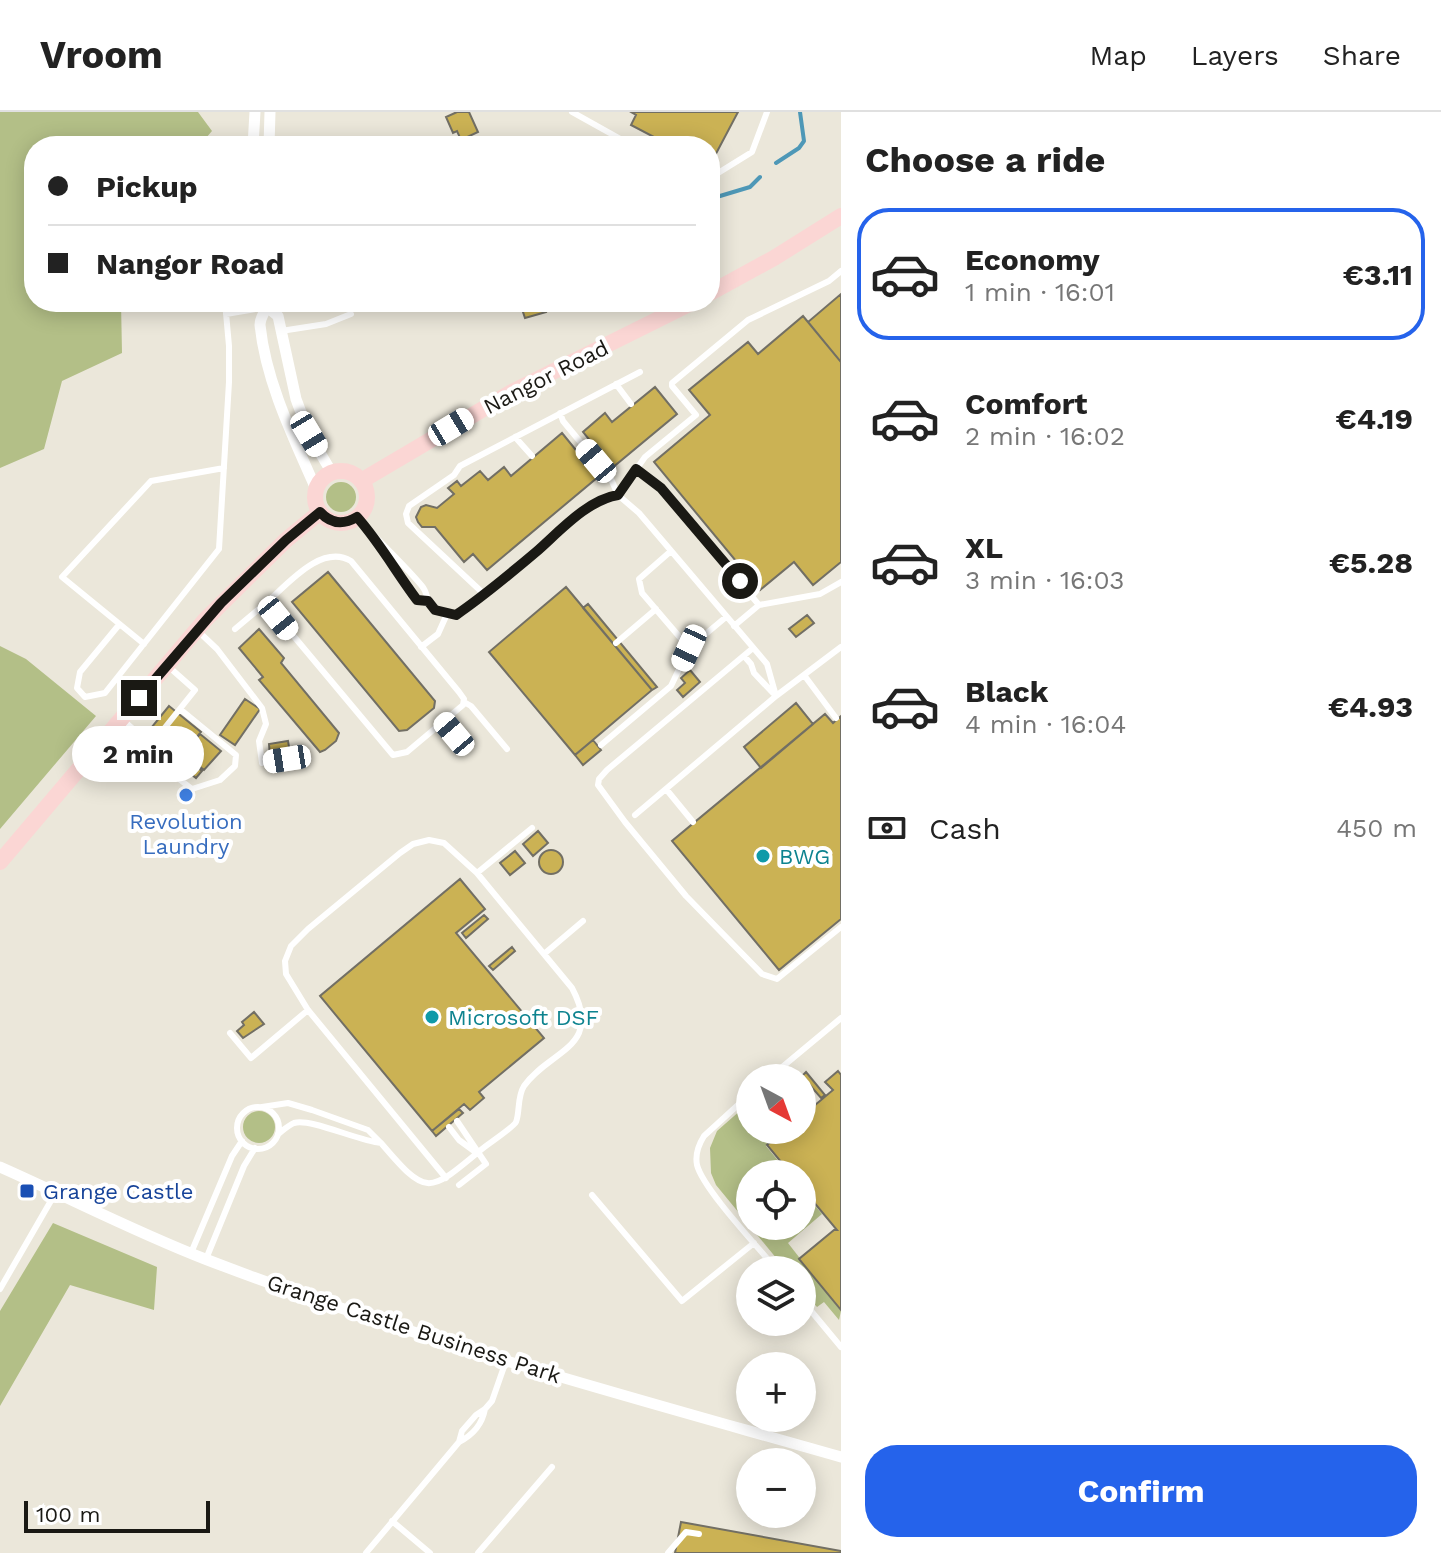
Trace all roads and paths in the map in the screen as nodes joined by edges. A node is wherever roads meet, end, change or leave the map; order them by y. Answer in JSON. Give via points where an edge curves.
{"nodes":[{"id":1,"x":255,"y":112,"type":"edge"},
{"id":2,"x":270,"y":112,"type":"edge"},
{"id":3,"x":572,"y":112,"type":"edge"},
{"id":4,"x":767,"y":112,"type":"edge"},
{"id":5,"x":254,"y":136,"type":"edge"},
{"id":6,"x":269,"y":136,"type":"edge"},
{"id":7,"x":615,"y":136,"type":"edge"},
{"id":8,"x":720,"y":172,"type":"edge"},
{"id":9,"x":841,"y":216,"type":"edge"},
{"id":10,"x":841,"y":271,"type":"edge"},
{"id":11,"x":720,"y":288,"type":"edge"},
{"id":12,"x":235,"y":312,"type":"edge"},
{"id":13,"x":264,"y":312,"type":"edge"},
{"id":14,"x":274,"y":312,"type":"edge"},
{"id":15,"x":673,"y":312,"type":"edge"},
{"id":16,"x":226,"y":314,"type":"joint"},
{"id":17,"x":351,"y":314,"type":"dead end"},
{"id":18,"x":281,"y":331,"type":"junction"},
{"id":19,"x":640,"y":372,"type":"dead end"},
{"id":20,"x":616,"y":384,"type":"junction"},
{"id":21,"x":631,"y":404,"type":"dead end"},
{"id":22,"x":560,"y":413,"type":"junction"},
{"id":23,"x":515,"y":437,"type":"junction"},
{"id":24,"x":532,"y":456,"type":"dead end"},
{"id":25,"x":224,"y":468,"type":"junction"},
{"id":26,"x":636,"y":469,"type":"junction"},
{"id":27,"x":332,"y":473,"type":"junction"},
{"id":28,"x":361,"y":481,"type":"junction"},
{"id":29,"x":316,"y":489,"type":"junction"},
{"id":30,"x":618,"y":495,"type":"junction"},
{"id":31,"x":320,"y":512,"type":"junction"},
{"id":32,"x":357,"y":517,"type":"junction"},
{"id":33,"x":380,"y":543,"type":"junction"},
{"id":34,"x":671,"y":551,"type":"junction"},
{"id":35,"x":841,"y":582,"type":"edge"},
{"id":36,"x":485,"y":595,"type":"junction"},
{"id":37,"x":428,"y":601,"type":"junction"},
{"id":38,"x":266,"y":603,"type":"junction"},
{"id":39,"x":759,"y":605,"type":"junction"},
{"id":40,"x":656,"y":609,"type":"junction"},
{"id":41,"x":447,"y":614,"type":"junction"},
{"id":42,"x":726,"y":617,"type":"junction"},
{"id":43,"x":118,"y":626,"type":"junction"},
{"id":44,"x":734,"y":626,"type":"junction"},
{"id":45,"x":235,"y":629,"type":"dead end"},
{"id":46,"x":196,"y":630,"type":"junction"},
{"id":47,"x":616,"y":643,"type":"dead end"},
{"id":48,"x":144,"y":644,"type":"junction"},
{"id":49,"x":421,"y":647,"type":"junction"},
{"id":50,"x":841,"y":647,"type":"edge"},
{"id":51,"x":689,"y":648,"type":"junction"},
{"id":52,"x":753,"y":648,"type":"junction"},
{"id":53,"x":744,"y":656,"type":"junction"},
{"id":54,"x":167,"y":665,"type":"junction"},
{"id":55,"x":804,"y":675,"type":"junction"},
{"id":56,"x":776,"y":696,"type":"junction"},
{"id":57,"x":464,"y":702,"type":"junction"},
{"id":58,"x":180,"y":709,"type":"junction"},
{"id":59,"x":121,"y":718,"type":"junction"},
{"id":60,"x":836,"y":718,"type":"dead end"},
{"id":61,"x":444,"y":721,"type":"junction"},
{"id":62,"x":151,"y":745,"type":"junction"},
{"id":63,"x":601,"y":745,"type":"dead end"},
{"id":64,"x":465,"y":747,"type":"dead end"},
{"id":65,"x":507,"y":749,"type":"dead end"},
{"id":66,"x":287,"y":759,"type":"dead end"},
{"id":67,"x":666,"y":789,"type":"junction"},
{"id":68,"x":635,"y":815,"type":"dead end"},
{"id":69,"x":693,"y":822,"type":"dead end"},
{"id":70,"x":532,"y":828,"type":"dead end"},
{"id":71,"x":0,"y":862,"type":"edge"},
{"id":72,"x":477,"y":873,"type":"junction"},
{"id":73,"x":583,"y":921,"type":"dead end"},
{"id":74,"x":841,"y":927,"type":"edge"},
{"id":75,"x":544,"y":954,"type":"junction"},
{"id":76,"x":308,"y":1010,"type":"junction"},
{"id":77,"x":841,"y":1018,"type":"edge"},
{"id":78,"x":230,"y":1033,"type":"dead end"},
{"id":79,"x":786,"y":1064,"type":"edge"},
{"id":80,"x":262,"y":1107,"type":"junction"},
{"id":81,"x":736,"y":1107,"type":"edge"},
{"id":82,"x":457,"y":1121,"type":"dead end"},
{"id":83,"x":449,"y":1127,"type":"dead end"},
{"id":84,"x":278,"y":1134,"type":"junction"},
{"id":85,"x":242,"y":1141,"type":"junction"},
{"id":86,"x":381,"y":1143,"type":"junction"},
{"id":87,"x":255,"y":1148,"type":"junction"},
{"id":88,"x":477,"y":1153,"type":"junction"},
{"id":89,"x":0,"y":1167,"type":"edge"},
{"id":90,"x":446,"y":1178,"type":"junction"},
{"id":91,"x":459,"y":1185,"type":"dead end"},
{"id":92,"x":56,"y":1192,"type":"junction"},
{"id":93,"x":592,"y":1195,"type":"dead end"},
{"id":94,"x":754,"y":1243,"type":"junction"},
{"id":95,"x":191,"y":1253,"type":"junction"},
{"id":96,"x":765,"y":1256,"type":"edge"},
{"id":97,"x":206,"y":1259,"type":"junction"},
{"id":98,"x":0,"y":1289,"type":"edge"},
{"id":99,"x":816,"y":1317,"type":"edge"},
{"id":100,"x":841,"y":1347,"type":"edge"},
{"id":101,"x":506,"y":1361,"type":"junction"},
{"id":102,"x":841,"y":1457,"type":"edge"},
{"id":103,"x":552,"y":1467,"type":"dead end"},
{"id":104,"x":392,"y":1521,"type":"junction"},
{"id":105,"x":699,"y":1534,"type":"dead end"},
{"id":106,"x":366,"y":1553,"type":"edge"},
{"id":107,"x":430,"y":1553,"type":"edge"},
{"id":108,"x":478,"y":1553,"type":"edge"},
{"id":109,"x":668,"y":1553,"type":"edge"}],
"edges":[{"from":1,"to":5,"type":"street"},
{"from":2,"to":6,"type":"street"},
{"from":3,"to":7,"type":"lane"},
{"from":4,"to":8,"type":"lane","via":[[752,152]]},
{"from":9,"to":11,"type":"main road"},
{"from":10,"to":26,"type":"lane","via":[[748,320],[672,383],[696,415]]},
{"from":12,"to":16,"type":"lane"},
{"from":13,"to":29,"type":"street","via":[[260,320],[276,394]]},
{"from":14,"to":18,"type":"street"},
{"from":15,"to":28,"type":"main road","name":"Nangor Road","via":[[499,399]]},
{"from":16,"to":25,"type":"lane"},
{"from":17,"to":18,"type":"lane"},
{"from":18,"to":27,"type":"street","via":[[296,399]]},
{"from":19,"to":20,"type":"lane"},
{"from":20,"to":21,"type":"lane"},
{"from":20,"to":22,"type":"lane"},
{"from":22,"to":23,"type":"lane"},
{"from":22,"to":30,"type":"lane"},
{"from":23,"to":24,"type":"lane"},
{"from":23,"to":36,"type":"lane","via":[[460,466],[406,514],[417,533]]},
{"from":25,"to":43,"type":"lane","via":[[151,481],[62,577]]},
{"from":25,"to":48,"type":"lane","via":[[219,549]]},
{"from":26,"to":30,"type":"lane"},
{"from":26,"to":39,"type":"lane","via":[[661,488]]},
{"from":27,"to":28,"type":"main road","via":[[348,472]]},
{"from":27,"to":29,"type":"main road"},
{"from":28,"to":32,"type":"main road","via":[[367,496]]},
{"from":29,"to":31,"type":"main road"},
{"from":30,"to":34,"type":"lane"},
{"from":30,"to":36,"type":"lane","via":[[586,510]]},
{"from":31,"to":32,"type":"main road","via":[[333,522]]},
{"from":31,"to":46,"type":"main road"},
{"from":32,"to":33,"type":"lane"},
{"from":33,"to":37,"type":"lane","via":[[426,591]]},
{"from":33,"to":37,"type":"lane","via":[[417,600]]},
{"from":34,"to":40,"type":"lane","via":[[639,579],[642,593]]},
{"from":34,"to":42,"type":"lane"},
{"from":35,"to":39,"type":"lane","via":[[820,594]]},
{"from":36,"to":41,"type":"lane","via":[[456,615]]},
{"from":37,"to":41,"type":"lane"},
{"from":38,"to":45,"type":"lane"},
{"from":38,"to":49,"type":"lane","via":[[314,563],[344,557]]},
{"from":38,"to":61,"type":"lane","via":[[393,755],[404,755]]},
{"from":39,"to":44,"type":"lane"},
{"from":40,"to":47,"type":"lane"},
{"from":40,"to":51,"type":"lane"},
{"from":41,"to":49,"type":"lane","via":[[438,634]]},
{"from":42,"to":44,"type":"lane"},
{"from":42,"to":51,"type":"lane"},
{"from":43,"to":48,"type":"lane"},
{"from":43,"to":48,"type":"lane","via":[[80,672],[77,688],[85,697],[105,693]]},
{"from":44,"to":52,"type":"lane"},
{"from":46,"to":54,"type":"main road"},
{"from":46,"to":66,"type":"lane","via":[[262,708],[262,763]]},
{"from":49,"to":57,"type":"lane"},
{"from":50,"to":55,"type":"lane"},
{"from":51,"to":63,"type":"lane","via":[[671,686]]},
{"from":52,"to":53,"type":"lane"},
{"from":52,"to":56,"type":"lane","via":[[767,664]]},
{"from":53,"to":56,"type":"lane"},
{"from":53,"to":74,"type":"lane","via":[[607,770],[598,785],[686,896],[762,974],[777,979]]},
{"from":54,"to":58,"type":"lane","via":[[195,690]]},
{"from":54,"to":59,"type":"main road"},
{"from":55,"to":56,"type":"lane"},
{"from":55,"to":60,"type":"lane"},
{"from":56,"to":67,"type":"lane"},
{"from":57,"to":61,"type":"lane"},
{"from":57,"to":65,"type":"lane"},
{"from":58,"to":62,"type":"lane"},
{"from":58,"to":62,"type":"lane","via":[[236,755],[235,766],[220,780],[192,789],[161,765]]},
{"from":59,"to":62,"type":"lane"},
{"from":59,"to":71,"type":"main road"},
{"from":61,"to":64,"type":"lane"},
{"from":67,"to":68,"type":"lane"},
{"from":67,"to":69,"type":"lane"},
{"from":70,"to":72,"type":"lane"},
{"from":72,"to":75,"type":"lane"},
{"from":72,"to":76,"type":"lane","via":[[444,843],[429,840],[400,853],[291,946],[286,974]]},
{"from":73,"to":75,"type":"lane"},
{"from":75,"to":88,"type":"lane","via":[[577,998],[581,1026],[572,1043],[524,1087],[516,1123]]},
{"from":76,"to":78,"type":"lane","via":[[251,1058]]},
{"from":76,"to":90,"type":"lane"},
{"from":77,"to":79,"type":"lane"},
{"from":80,"to":84,"type":"lane","via":[[278,1120]]},
{"from":80,"to":85,"type":"lane","via":[[242,1114],[237,1128]]},
{"from":80,"to":86,"type":"lane","via":[[288,1103],[312,1110],[368,1130]]},
{"from":81,"to":94,"type":"lane","via":[[704,1136],[696,1162],[707,1185]]},
{"from":82,"to":88,"type":"lane"},
{"from":83,"to":88,"type":"lane"},
{"from":84,"to":86,"type":"lane","via":[[293,1123],[308,1123]]},
{"from":84,"to":87,"type":"lane","via":[[269,1146]]},
{"from":85,"to":87,"type":"lane"},
{"from":85,"to":95,"type":"lane"},
{"from":86,"to":90,"type":"lane","via":[[417,1181]]},
{"from":87,"to":97,"type":"lane"},
{"from":88,"to":90,"type":"lane"},
{"from":88,"to":91,"type":"lane","via":[[486,1164]]},
{"from":89,"to":92,"type":"street","name":"Grange Castle Business Park"},
{"from":92,"to":95,"type":"street","name":"Grange Castle Business Park"},
{"from":92,"to":98,"type":"lane"},
{"from":93,"to":94,"type":"lane","via":[[682,1301]]},
{"from":94,"to":96,"type":"lane"},
{"from":95,"to":97,"type":"street","name":"Grange Castle Business Park"},
{"from":97,"to":101,"type":"street","name":"Grange Castle Business Park"},
{"from":99,"to":100,"type":"lane"},
{"from":101,"to":102,"type":"street","name":"Grange Castle Business Park"},
{"from":101,"to":104,"type":"lane","via":[[485,1409]]},
{"from":103,"to":108,"type":"lane"},
{"from":104,"to":106,"type":"lane"},
{"from":104,"to":107,"type":"lane"},
{"from":105,"to":109,"type":"lane","via":[[686,1532]]}]}
